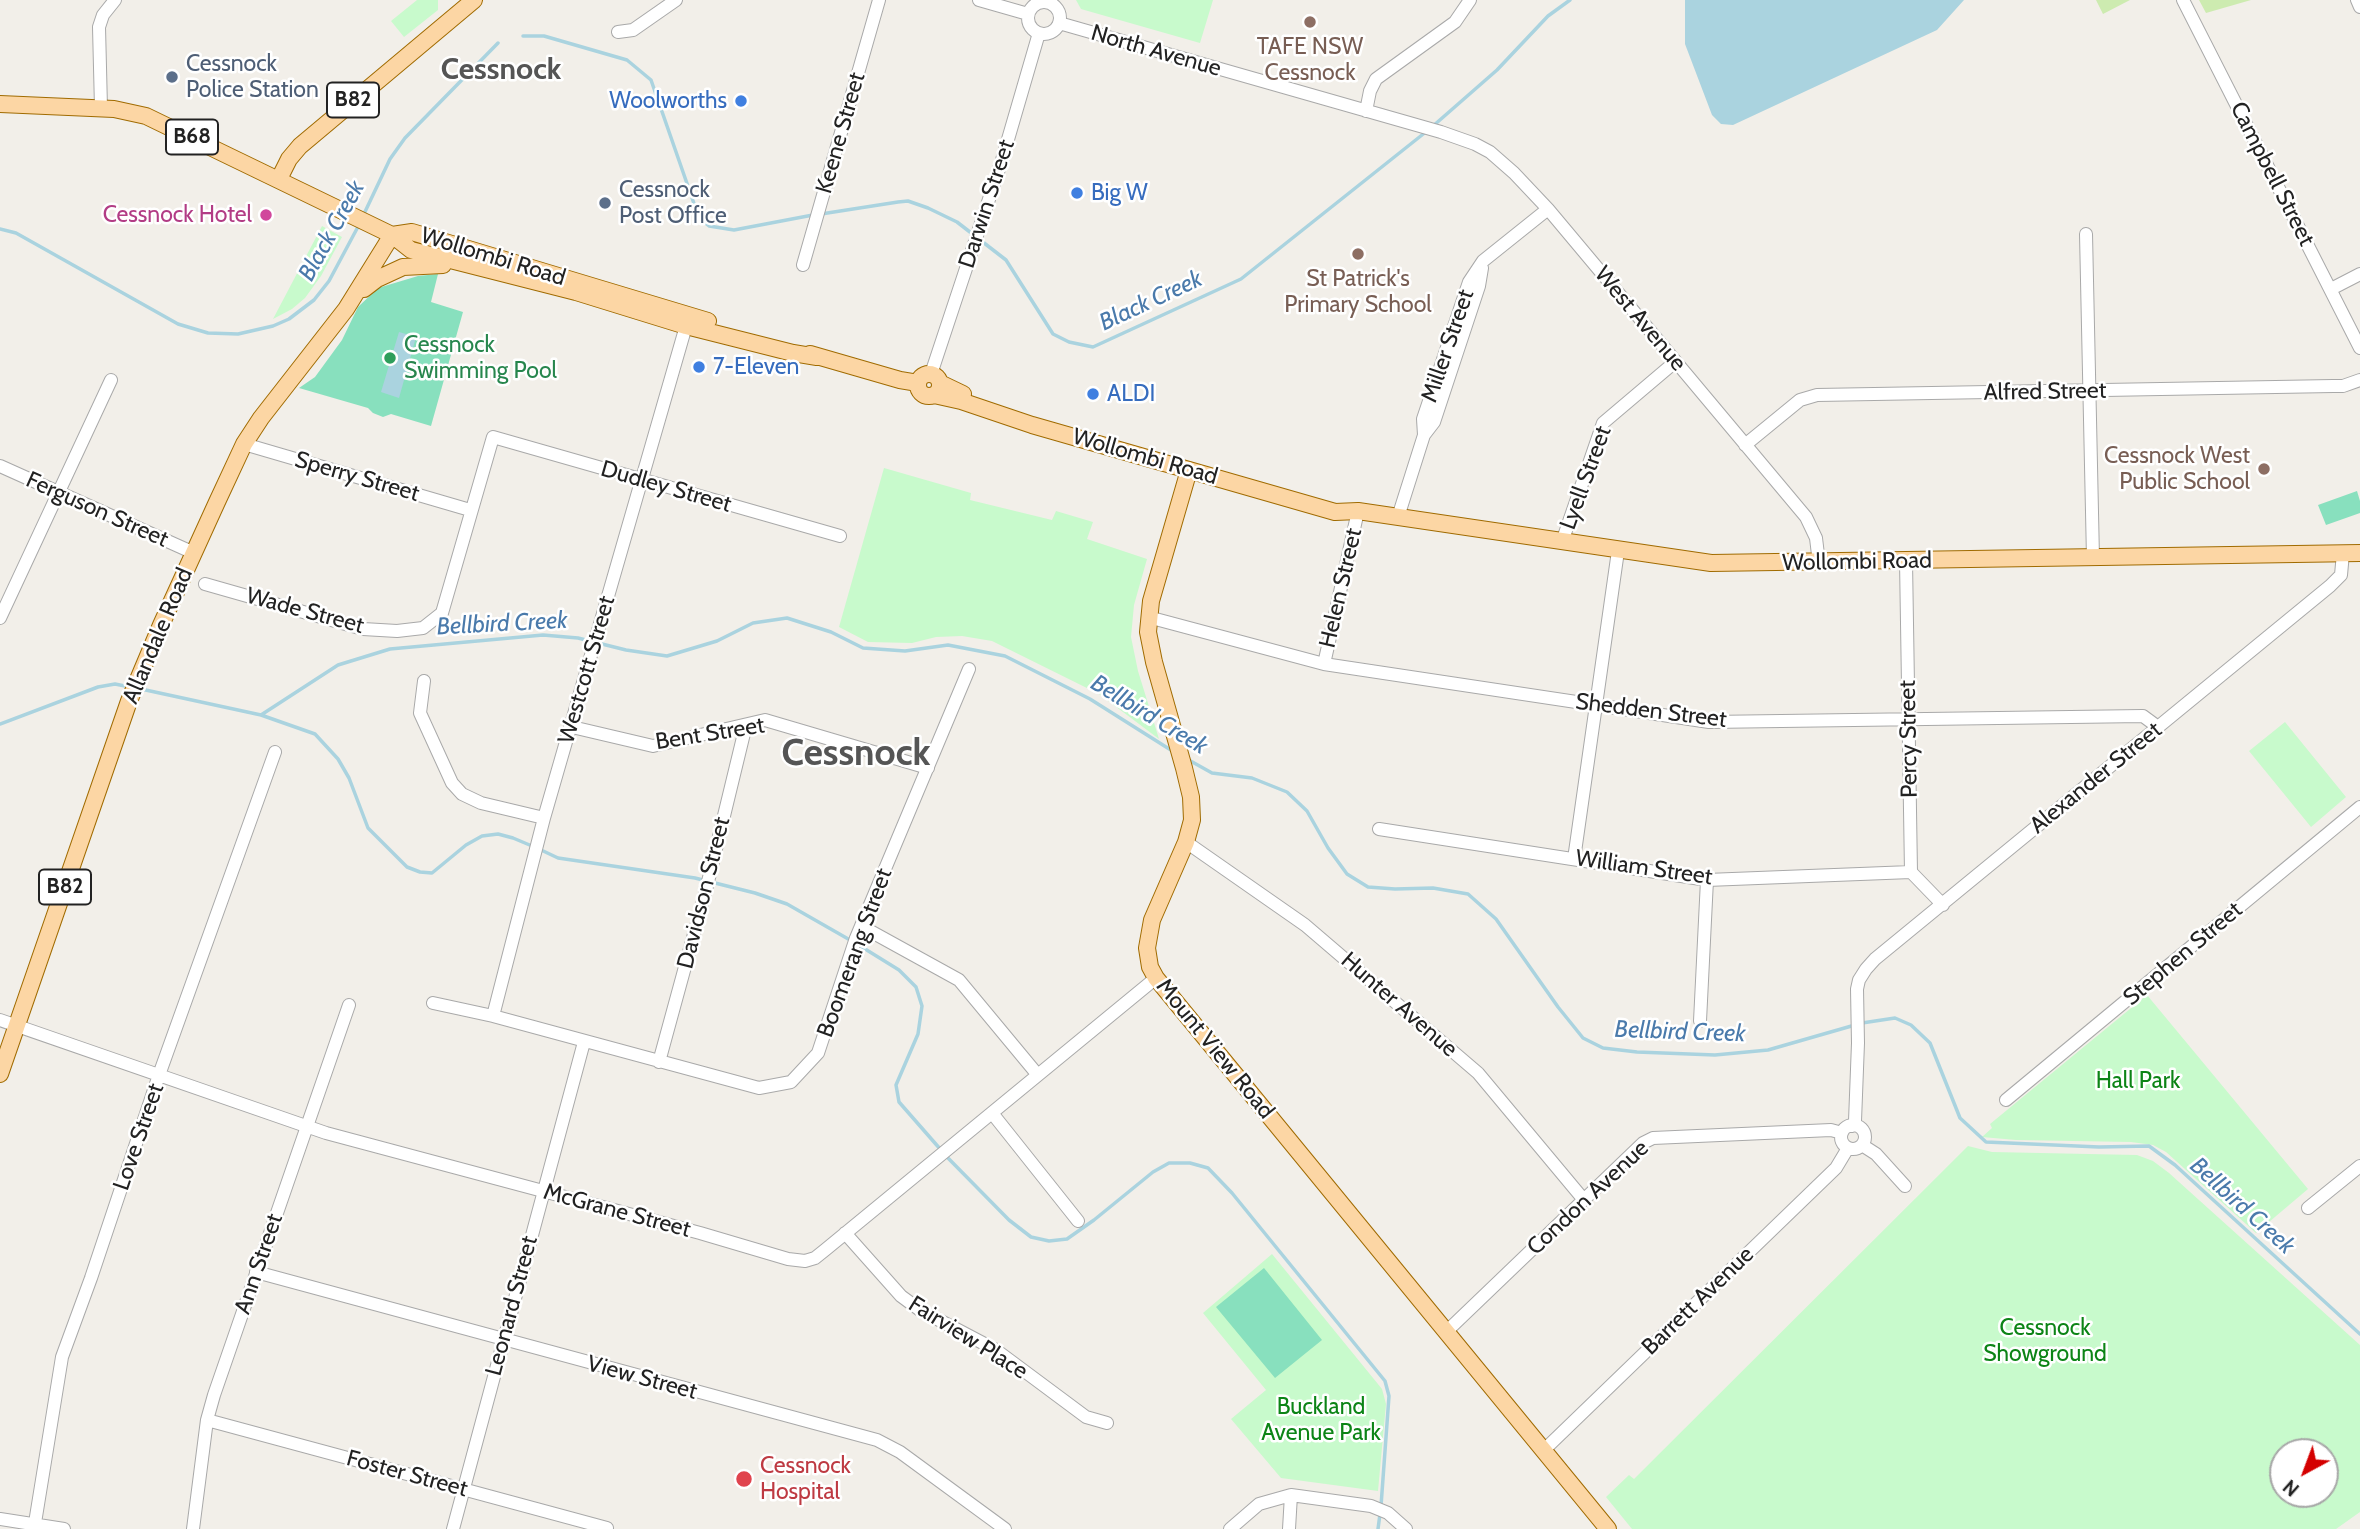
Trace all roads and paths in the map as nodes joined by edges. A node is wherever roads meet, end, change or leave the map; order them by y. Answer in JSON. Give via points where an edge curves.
{"nodes":[{"id":1,"x":115,"y":0,"type":"edge"},
{"id":2,"x":676,"y":0,"type":"edge"},
{"id":3,"x":878,"y":0,"type":"edge"},
{"id":4,"x":979,"y":0,"type":"edge"},
{"id":5,"x":1470,"y":0,"type":"edge"},
{"id":6,"x":2183,"y":0,"type":"edge"},
{"id":7,"x":2357,"y":0,"type":"edge"},
{"id":8,"x":471,"y":1,"type":"edge"},
{"id":9,"x":1048,"y":1,"type":"edge"},
{"id":10,"x":2360,"y":7,"type":"edge"},
{"id":11,"x":1028,"y":14,"type":"junction"},
{"id":12,"x":1059,"y":23,"type":"junction"},
{"id":13,"x":618,"y":32,"type":"dead end"},
{"id":14,"x":1039,"y":33,"type":"junction"},
{"id":15,"x":0,"y":104,"type":"edge"},
{"id":16,"x":101,"y":108,"type":"junction"},
{"id":17,"x":1366,"y":111,"type":"junction"},
{"id":18,"x":1414,"y":125,"type":"joint"},
{"id":19,"x":279,"y":179,"type":"junction"},
{"id":20,"x":1548,"y":209,"type":"junction"},
{"id":21,"x":2086,"y":234,"type":"dead end"},
{"id":22,"x":392,"y":235,"type":"junction"},
{"id":23,"x":803,"y":265,"type":"dead end"},
{"id":24,"x":470,"y":266,"type":"junction"},
{"id":25,"x":2360,"y":274,"type":"edge"},
{"id":26,"x":2331,"y":289,"type":"junction"},
{"id":27,"x":665,"y":308,"type":"junction"},
{"id":28,"x":346,"y":309,"type":"junction"},
{"id":29,"x":713,"y":323,"type":"junction"},
{"id":30,"x":686,"y":326,"type":"junction"},
{"id":31,"x":2360,"y":348,"type":"edge"},
{"id":32,"x":817,"y":357,"type":"junction"},
{"id":33,"x":1675,"y":362,"type":"junction"},
{"id":34,"x":111,"y":380,"type":"dead end"},
{"id":35,"x":2360,"y":380,"type":"edge"},
{"id":36,"x":931,"y":384,"type":"junction"},
{"id":37,"x":2089,"y":391,"type":"junction"},
{"id":38,"x":244,"y":444,"type":"junction"},
{"id":39,"x":1745,"y":445,"type":"junction"},
{"id":40,"x":1146,"y":449,"type":"junction"},
{"id":41,"x":0,"y":466,"type":"edge"},
{"id":42,"x":1189,"y":470,"type":"junction"},
{"id":43,"x":1234,"y":473,"type":"junction"},
{"id":44,"x":641,"y":480,"type":"junction"},
{"id":45,"x":57,"y":492,"type":"junction"},
{"id":46,"x":470,"y":510,"type":"junction"},
{"id":47,"x":1358,"y":511,"type":"junction"},
{"id":48,"x":1398,"y":517,"type":"junction"},
{"id":49,"x":840,"y":536,"type":"dead end"},
{"id":50,"x":1562,"y":542,"type":"junction"},
{"id":51,"x":1618,"y":551,"type":"junction"},
{"id":52,"x":194,"y":553,"type":"junction"},
{"id":53,"x":2343,"y":553,"type":"junction"},
{"id":54,"x":2360,"y":553,"type":"edge"},
{"id":55,"x":2092,"y":558,"type":"junction"},
{"id":56,"x":1906,"y":561,"type":"junction"},
{"id":57,"x":1819,"y":562,"type":"junction"},
{"id":58,"x":205,"y":583,"type":"dead end"},
{"id":59,"x":1148,"y":617,"type":"junction"},
{"id":60,"x":0,"y":618,"type":"edge"},
{"id":61,"x":1324,"y":664,"type":"junction"},
{"id":62,"x":969,"y":669,"type":"dead end"},
{"id":63,"x":424,"y":681,"type":"dead end"},
{"id":64,"x":1597,"y":705,"type":"junction"},
{"id":65,"x":1909,"y":720,"type":"junction"},
{"id":66,"x":746,"y":724,"type":"junction"},
{"id":67,"x":572,"y":727,"type":"junction"},
{"id":68,"x":2158,"y":727,"type":"junction"},
{"id":69,"x":275,"y":752,"type":"dead end"},
{"id":70,"x":928,"y":768,"type":"junction"},
{"id":71,"x":2360,"y":807,"type":"edge"},
{"id":72,"x":544,"y":818,"type":"junction"},
{"id":73,"x":1379,"y":829,"type":"dead end"},
{"id":74,"x":1186,"y":842,"type":"junction"},
{"id":75,"x":1574,"y":859,"type":"junction"},
{"id":76,"x":1911,"y":872,"type":"junction"},
{"id":77,"x":1707,"y":880,"type":"junction"},
{"id":78,"x":1943,"y":905,"type":"junction"},
{"id":79,"x":857,"y":938,"type":"junction"},
{"id":80,"x":1156,"y":978,"type":"junction"},
{"id":81,"x":433,"y":1003,"type":"dead end"},
{"id":82,"x":349,"y":1005,"type":"dead end"},
{"id":83,"x":493,"y":1016,"type":"junction"},
{"id":84,"x":0,"y":1020,"type":"edge"},
{"id":85,"x":1700,"y":1021,"type":"dead end"},
{"id":86,"x":17,"y":1025,"type":"junction"},
{"id":87,"x":584,"y":1042,"type":"junction"},
{"id":88,"x":659,"y":1062,"type":"junction"},
{"id":89,"x":0,"y":1074,"type":"edge"},
{"id":90,"x":1037,"y":1074,"type":"junction"},
{"id":91,"x":159,"y":1075,"type":"junction"},
{"id":92,"x":2006,"y":1100,"type":"dead end"},
{"id":93,"x":992,"y":1113,"type":"junction"},
{"id":94,"x":307,"y":1128,"type":"junction"},
{"id":95,"x":1847,"y":1129,"type":"junction"},
{"id":96,"x":1862,"y":1145,"type":"junction"},
{"id":97,"x":1848,"y":1148,"type":"junction"},
{"id":98,"x":2360,"y":1166,"type":"edge"},
{"id":99,"x":1905,"y":1186,"type":"dead end"},
{"id":100,"x":543,"y":1192,"type":"junction"},
{"id":101,"x":1584,"y":1200,"type":"junction"},
{"id":102,"x":2308,"y":1208,"type":"dead end"},
{"id":103,"x":1077,"y":1221,"type":"dead end"},
{"id":104,"x":845,"y":1233,"type":"junction"},
{"id":105,"x":256,"y":1272,"type":"junction"},
{"id":106,"x":1446,"y":1332,"type":"junction"},
{"id":107,"x":502,"y":1340,"type":"junction"},
{"id":108,"x":207,"y":1420,"type":"junction"},
{"id":109,"x":1107,"y":1423,"type":"dead end"},
{"id":110,"x":1544,"y":1450,"type":"junction"},
{"id":111,"x":464,"y":1489,"type":"junction"},
{"id":112,"x":1291,"y":1495,"type":"junction"},
{"id":113,"x":0,"y":1519,"type":"edge"},
{"id":114,"x":34,"y":1527,"type":"edge"},
{"id":115,"x":607,"y":1528,"type":"edge"},
{"id":116,"x":64,"y":1529,"type":"edge"},
{"id":117,"x":193,"y":1529,"type":"edge"},
{"id":118,"x":453,"y":1529,"type":"edge"},
{"id":119,"x":1005,"y":1529,"type":"edge"},
{"id":120,"x":1230,"y":1529,"type":"edge"},
{"id":121,"x":1289,"y":1529,"type":"edge"},
{"id":122,"x":1406,"y":1529,"type":"edge"},
{"id":123,"x":1608,"y":1529,"type":"edge"}],
"edges":[{"from":1,"to":16,"type":"street","via":[[99,27]]},
{"from":2,"to":13,"type":"street","via":[[633,30]]},
{"from":3,"to":23,"type":"street","name":"Keene Street"},
{"from":4,"to":11,"type":"street"},
{"from":5,"to":17,"type":"street","via":[[1455,22],[1376,79]]},
{"from":6,"to":26,"type":"street","name":"Campbell Street"},
{"from":7,"to":10,"type":"street"},
{"from":8,"to":19,"type":"main road","number":"B82","via":[[300,146]]},
{"from":9,"to":11,"type":"street","via":[[1034,5]]},
{"from":9,"to":12,"type":"street","via":[[1058,10]]},
{"from":11,"to":14,"type":"street","via":[[1030,26]]},
{"from":12,"to":14,"type":"street","via":[[1051,32]]},
{"from":12,"to":17,"type":"street","name":"North Avenue"},
{"from":14,"to":36,"type":"street","name":"Darwin Street"},
{"from":15,"to":16,"type":"main road","number":"B68"},
{"from":16,"to":19,"type":"main road","number":"B68","via":[[154,118]]},
{"from":17,"to":18,"type":"street","name":"North Avenue"},
{"from":18,"to":20,"type":"street","name":"West Avenue","via":[[1490,152]]},
{"from":19,"to":22,"type":"main road"},
{"from":20,"to":33,"type":"street","name":"West Avenue"},
{"from":20,"to":48,"type":"street","name":"Miller Street","via":[[1483,261],[1469,282],[1423,419],[1424,435]]},
{"from":21,"to":37,"type":"street"},
{"from":22,"to":24,"type":"main road","name":"Wollombi Road","via":[[407,248]]},
{"from":22,"to":27,"type":"main road","name":"Wollombi Road","via":[[412,232]]},
{"from":22,"to":28,"type":"main road","name":"Allandale Road","number":"B82"},
{"from":24,"to":28,"type":"main road","via":[[426,264],[390,271],[368,285]]},
{"from":24,"to":30,"type":"main road","name":"Wollombi Road"},
{"from":25,"to":26,"type":"street"},
{"from":26,"to":31,"type":"street","name":"Campbell Street"},
{"from":27,"to":29,"type":"main road","name":"Wollombi Road"},
{"from":27,"to":30,"type":"main road"},
{"from":28,"to":38,"type":"main road","name":"Allandale Road","number":"B82"},
{"from":29,"to":30,"type":"main road"},
{"from":29,"to":32,"type":"main road","name":"Wollombi Road"},
{"from":30,"to":32,"type":"main road","name":"Wollombi Road"},
{"from":30,"to":44,"type":"street","name":"Westcott Street"},
{"from":32,"to":36,"type":"main road","name":"Wollombi Road"},
{"from":33,"to":39,"type":"street","name":"West Avenue"},
{"from":33,"to":50,"type":"street","name":"Lyell Street","via":[[1603,423]]},
{"from":34,"to":45,"type":"street"},
{"from":35,"to":37,"type":"street","name":"Alfred Street","via":[[2343,386]]},
{"from":36,"to":40,"type":"main road","name":"Wollombi Road"},
{"from":36,"to":42,"type":"main road","name":"Wollombi Road","via":[[961,401],[1032,425]]},
{"from":37,"to":39,"type":"street","name":"Alfred Street","via":[[1807,397]]},
{"from":37,"to":55,"type":"street"},
{"from":38,"to":46,"type":"street","name":"Sperry Street"},
{"from":38,"to":52,"type":"main road","name":"Allandale Road","number":"B82"},
{"from":39,"to":57,"type":"street","name":"West Avenue","via":[[1810,524]]},
{"from":40,"to":42,"type":"main road"},
{"from":40,"to":43,"type":"main road","name":"Wollombi Road"},
{"from":41,"to":45,"type":"street","name":"Ferguson Street"},
{"from":42,"to":43,"type":"main road","via":[[1199,467]]},
{"from":42,"to":47,"type":"main road","name":"Wollombi Road","via":[[1335,512]]},
{"from":42,"to":59,"type":"main road","name":"Mount View Road"},
{"from":43,"to":47,"type":"main road","name":"Wollombi Road","via":[[1338,501]]},
{"from":44,"to":46,"type":"street","name":"Dudley Street","via":[[493,437]]},
{"from":44,"to":49,"type":"street","name":"Dudley Street"},
{"from":44,"to":67,"type":"street","name":"Westcott Street"},
{"from":45,"to":52,"type":"street","name":"Ferguson Street"},
{"from":45,"to":60,"type":"street"},
{"from":46,"to":58,"type":"street","name":"Wade Street","via":[[442,613],[423,628],[363,629]]},
{"from":47,"to":48,"type":"main road","name":"Wollombi Road"},
{"from":47,"to":61,"type":"street","name":"Helen Street"},
{"from":48,"to":50,"type":"main road","name":"Wollombi Road"},
{"from":50,"to":51,"type":"main road","name":"Wollombi Road"},
{"from":51,"to":57,"type":"main road","name":"Wollombi Road","via":[[1711,563]]},
{"from":51,"to":64,"type":"street"},
{"from":52,"to":86,"type":"main road","name":"Allandale Road","number":"B82","via":[[141,670]]},
{"from":53,"to":54,"type":"main road","name":"Wollombi Road"},
{"from":53,"to":55,"type":"main road","name":"Wollombi Road"},
{"from":53,"to":68,"type":"street","name":"Alexander Street","via":[[2342,575]]},
{"from":55,"to":56,"type":"main road","name":"Wollombi Road"},
{"from":56,"to":57,"type":"main road","name":"Wollombi Road"},
{"from":56,"to":65,"type":"street","name":"Percy Street"},
{"from":59,"to":61,"type":"street","name":"Shedden Street"},
{"from":59,"to":74,"type":"main road","name":"Mount View Road","via":[[1154,662],[1192,810]]},
{"from":61,"to":64,"type":"street","name":"Shedden Street"},
{"from":62,"to":70,"type":"street","name":"Boomerang Street"},
{"from":63,"to":72,"type":"street","via":[[420,713],[452,783],[481,803]]},
{"from":64,"to":65,"type":"street","name":"Shedden Street","via":[[1709,722]]},
{"from":64,"to":75,"type":"street"},
{"from":65,"to":68,"type":"street","name":"Shedden Street","via":[[2144,716]]},
{"from":65,"to":76,"type":"street","name":"Percy Street"},
{"from":66,"to":67,"type":"street","name":"Bent Street","via":[[653,746]]},
{"from":66,"to":70,"type":"street","name":"Bent Street","via":[[765,720]]},
{"from":66,"to":88,"type":"street","name":"Davidson Street"},
{"from":67,"to":72,"type":"street","name":"Westcott Street"},
{"from":68,"to":78,"type":"street","name":"Alexander Street"},
{"from":69,"to":91,"type":"street","name":"Love Street"},
{"from":70,"to":79,"type":"street","name":"Boomerang Street"},
{"from":71,"to":92,"type":"street","name":"Stephen Street"},
{"from":72,"to":83,"type":"street","name":"Westcott Street"},
{"from":73,"to":75,"type":"street","name":"William Street"},
{"from":74,"to":80,"type":"main road","name":"Mount View Road","via":[[1149,931],[1148,958]]},
{"from":74,"to":101,"type":"street","name":"Hunter Avenue","via":[[1305,925],[1478,1073]]},
{"from":75,"to":77,"type":"street","name":"William Street"},
{"from":76,"to":77,"type":"street","name":"William Street"},
{"from":76,"to":78,"type":"street"},
{"from":77,"to":85,"type":"street"},
{"from":78,"to":95,"type":"street","name":"Alexander Street","via":[[1875,959],[1859,980],[1854,1121]]},
{"from":79,"to":88,"type":"street","name":"Boomerang Street","via":[[818,1054],[791,1082],[759,1088]]},
{"from":79,"to":90,"type":"street","via":[[959,981]]},
{"from":80,"to":90,"type":"street","name":"McGrane Street"},
{"from":80,"to":106,"type":"main road","name":"Mount View Road"},
{"from":81,"to":83,"type":"street","name":"Boomerang Street"},
{"from":82,"to":94,"type":"street","name":"Ann Street"},
{"from":83,"to":87,"type":"street","name":"Boomerang Street"},
{"from":84,"to":86,"type":"street","name":"McGrane Street"},
{"from":86,"to":89,"type":"main road","name":"Allandale Road","number":"B82"},
{"from":86,"to":91,"type":"street","name":"McGrane Street"},
{"from":87,"to":88,"type":"street","name":"Boomerang Street"},
{"from":87,"to":100,"type":"street","name":"Leonard Street"},
{"from":90,"to":93,"type":"street","name":"McGrane Street"},
{"from":91,"to":94,"type":"street","name":"McGrane Street"},
{"from":91,"to":114,"type":"street","name":"Love Street","via":[[62,1357]]},
{"from":93,"to":103,"type":"street"},
{"from":93,"to":104,"type":"street","name":"McGrane Street"},
{"from":94,"to":100,"type":"street","name":"McGrane Street"},
{"from":94,"to":105,"type":"street","name":"Ann Street"},
{"from":95,"to":96,"type":"street","via":[[1859,1128],[1864,1134]]},
{"from":95,"to":97,"type":"street","via":[[1842,1140]]},
{"from":95,"to":101,"type":"street","name":"Condon Avenue","via":[[1653,1138]]},
{"from":96,"to":97,"type":"street"},
{"from":96,"to":99,"type":"street"},
{"from":97,"to":110,"type":"street","name":"Barrett Avenue","via":[[1836,1168]]},
{"from":98,"to":102,"type":"street"},
{"from":100,"to":104,"type":"street","name":"McGrane Street","via":[[800,1261],[815,1258]]},
{"from":100,"to":107,"type":"street","name":"Leonard Street"},
{"from":101,"to":106,"type":"street","name":"Condon Avenue"},
{"from":104,"to":109,"type":"street","name":"Fairview Place","via":[[901,1296],[920,1310],[996,1350],[1086,1418]]},
{"from":105,"to":107,"type":"street","name":"View Street"},
{"from":105,"to":108,"type":"street","name":"Ann Street"},
{"from":106,"to":110,"type":"main road","name":"Mount View Road"},
{"from":107,"to":111,"type":"street","name":"Leonard Street"},
{"from":107,"to":119,"type":"street","name":"View Street","via":[[877,1440]]},
{"from":108,"to":111,"type":"street","name":"Foster Street"},
{"from":108,"to":117,"type":"street","name":"Ann Street"},
{"from":110,"to":123,"type":"main road","name":"Mount View Road"},
{"from":111,"to":115,"type":"street","name":"Foster Street"},
{"from":111,"to":118,"type":"street","name":"Leonard Street"},
{"from":112,"to":120,"type":"street","via":[[1259,1504]]},
{"from":112,"to":121,"type":"street"},
{"from":112,"to":122,"type":"street","via":[[1371,1506]]},
{"from":113,"to":114,"type":"street"},
{"from":114,"to":116,"type":"street"}]}
